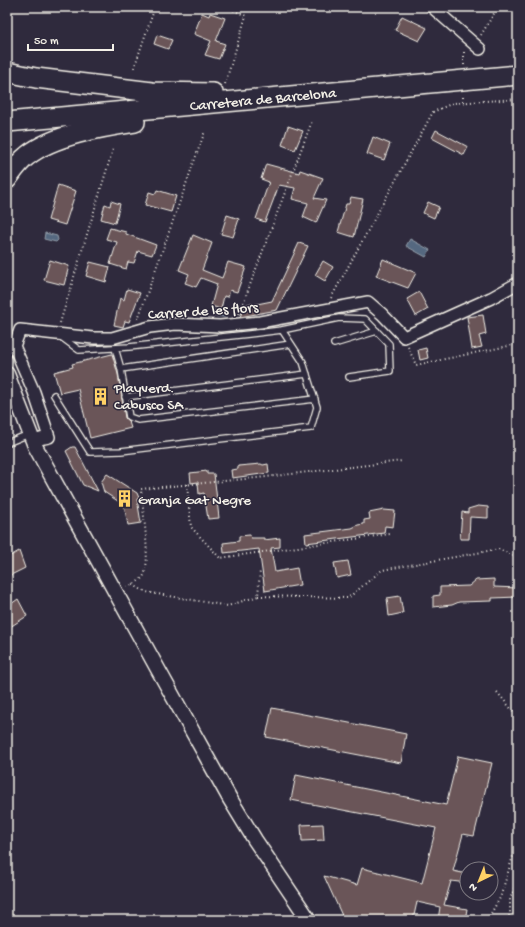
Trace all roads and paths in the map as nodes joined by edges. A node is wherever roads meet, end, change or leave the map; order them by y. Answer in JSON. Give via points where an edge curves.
{"nodes":[{"id":1,"x":155,"y":7,"type":"edge"},
{"id":2,"x":227,"y":7,"type":"edge"},
{"id":3,"x":432,"y":7,"type":"edge"},
{"id":4,"x":498,"y":7,"type":"edge"},
{"id":5,"x":477,"y":47,"type":"joint"},
{"id":6,"x":134,"y":68,"type":"dead end"},
{"id":7,"x":7,"y":72,"type":"edge"},
{"id":8,"x":518,"y":75,"type":"edge"},
{"id":9,"x":224,"y":87,"type":"dead end"},
{"id":10,"x":300,"y":95,"type":"junction"},
{"id":11,"x":518,"y":99,"type":"edge"},
{"id":12,"x":312,"y":121,"type":"dead end"},
{"id":13,"x":7,"y":122,"type":"edge"},
{"id":14,"x":205,"y":131,"type":"dead end"},
{"id":15,"x":113,"y":149,"type":"dead end"},
{"id":16,"x":7,"y":179,"type":"edge"},
{"id":17,"x":518,"y":283,"type":"edge"},
{"id":18,"x":324,"y":310,"type":"junction"},
{"id":19,"x":236,"y":324,"type":"junction"},
{"id":20,"x":282,"y":330,"type":"junction"},
{"id":21,"x":377,"y":331,"type":"junction"},
{"id":22,"x":134,"y":332,"type":"junction"},
{"id":23,"x":56,"y":334,"type":"junction"},
{"id":24,"x":404,"y":337,"type":"junction"},
{"id":25,"x":291,"y":344,"type":"junction"},
{"id":26,"x":334,"y":344,"type":"dead end"},
{"id":27,"x":518,"y":344,"type":"edge"},
{"id":28,"x":115,"y":348,"type":"junction"},
{"id":29,"x":7,"y":366,"type":"edge"},
{"id":30,"x":121,"y":369,"type":"junction"},
{"id":31,"x":307,"y":374,"type":"junction"},
{"id":32,"x":7,"y":375,"type":"edge"},
{"id":33,"x":349,"y":377,"type":"dead end"},
{"id":34,"x":54,"y":395,"type":"dead end"},
{"id":35,"x":125,"y":397,"type":"junction"},
{"id":36,"x":315,"y":400,"type":"junction"},
{"id":37,"x":32,"y":438,"type":"junction"},
{"id":38,"x":7,"y":443,"type":"edge"},
{"id":39,"x":402,"y":460,"type":"dead end"},
{"id":40,"x":187,"y":484,"type":"junction"},
{"id":41,"x":390,"y":534,"type":"dead end"},
{"id":42,"x":518,"y":558,"type":"edge"},
{"id":43,"x":260,"y":570,"type":"dead end"},
{"id":44,"x":133,"y":585,"type":"junction"},
{"id":45,"x":115,"y":592,"type":"junction"},
{"id":46,"x":258,"y":596,"type":"junction"},
{"id":47,"x":497,"y":692,"type":"dead end"},
{"id":48,"x":518,"y":716,"type":"edge"},
{"id":49,"x":518,"y":840,"type":"edge"},
{"id":50,"x":518,"y":880,"type":"edge"},
{"id":51,"x":308,"y":920,"type":"edge"},
{"id":52,"x":487,"y":920,"type":"edge"},
{"id":53,"x":508,"y":920,"type":"edge"}],
"edges":[{"from":1,"to":6,"type":"path"},
{"from":2,"to":9,"type":"path","via":[[246,16]]},
{"from":3,"to":5,"type":"street"},
{"from":4,"to":5,"type":"path"},
{"from":7,"to":10,"type":"highway","via":[[43,79],[152,92]]},
{"from":8,"to":10,"type":"highway","name":"Carretera de Barcelona"},
{"from":10,"to":13,"type":"highway","name":"Carretera de Barcelona"},
{"from":10,"to":16,"type":"highway","via":[[115,125],[76,134],[33,152]]},
{"from":11,"to":18,"type":"path","via":[[454,103],[433,112]]},
{"from":12,"to":19,"type":"path"},
{"from":14,"to":22,"type":"path"},
{"from":15,"to":23,"type":"path"},
{"from":17,"to":24,"type":"street"},
{"from":18,"to":19,"type":"street","name":"Carrer de les flors"},
{"from":18,"to":24,"type":"street","name":"Carrer de les flors","via":[[368,302]]},
{"from":19,"to":22,"type":"street","name":"Carrer de les flors","via":[[176,324]]},
{"from":20,"to":21,"type":"lane","via":[[339,318],[364,318]]},
{"from":20,"to":25,"type":"lane"},
{"from":20,"to":28,"type":"lane"},
{"from":21,"to":26,"type":"lane"},
{"from":21,"to":33,"type":"lane","via":[[389,344],[390,371]]},
{"from":22,"to":23,"type":"street","name":"Carrer de les flors","via":[[112,338]]},
{"from":23,"to":28,"type":"lane","via":[[79,350]]},
{"from":23,"to":37,"type":"street","name":"Carrer de les flors","via":[[20,330],[14,346],[34,392],[49,437]]},
{"from":24,"to":27,"type":"path","via":[[416,365]]},
{"from":25,"to":30,"type":"lane"},
{"from":25,"to":31,"type":"lane","via":[[303,362]]},
{"from":28,"to":30,"type":"lane"},
{"from":29,"to":32,"type":"street"},
{"from":30,"to":35,"type":"lane"},
{"from":31,"to":35,"type":"lane"},
{"from":31,"to":36,"type":"lane"},
{"from":32,"to":37,"type":"street"},
{"from":34,"to":36,"type":"lane","via":[[90,452],[121,451],[311,428],[318,407]]},
{"from":35,"to":36,"type":"lane","via":[[129,417],[138,420]]},
{"from":37,"to":38,"type":"lane"},
{"from":37,"to":45,"type":"street"},
{"from":39,"to":40,"type":"path"},
{"from":40,"to":41,"type":"path","via":[[191,527],[220,558]]},
{"from":40,"to":44,"type":"path","via":[[141,489],[147,562],[143,577]]},
{"from":42,"to":46,"type":"path","via":[[499,549],[382,570],[348,598]]},
{"from":43,"to":46,"type":"path"},
{"from":44,"to":45,"type":"path"},
{"from":44,"to":46,"type":"path","via":[[146,592],[228,606]]},
{"from":45,"to":51,"type":"street","via":[[230,799]]},
{"from":47,"to":48,"type":"path"},
{"from":49,"to":52,"type":"path","via":[[500,898]]},
{"from":50,"to":53,"type":"path","via":[[510,899]]}]}
